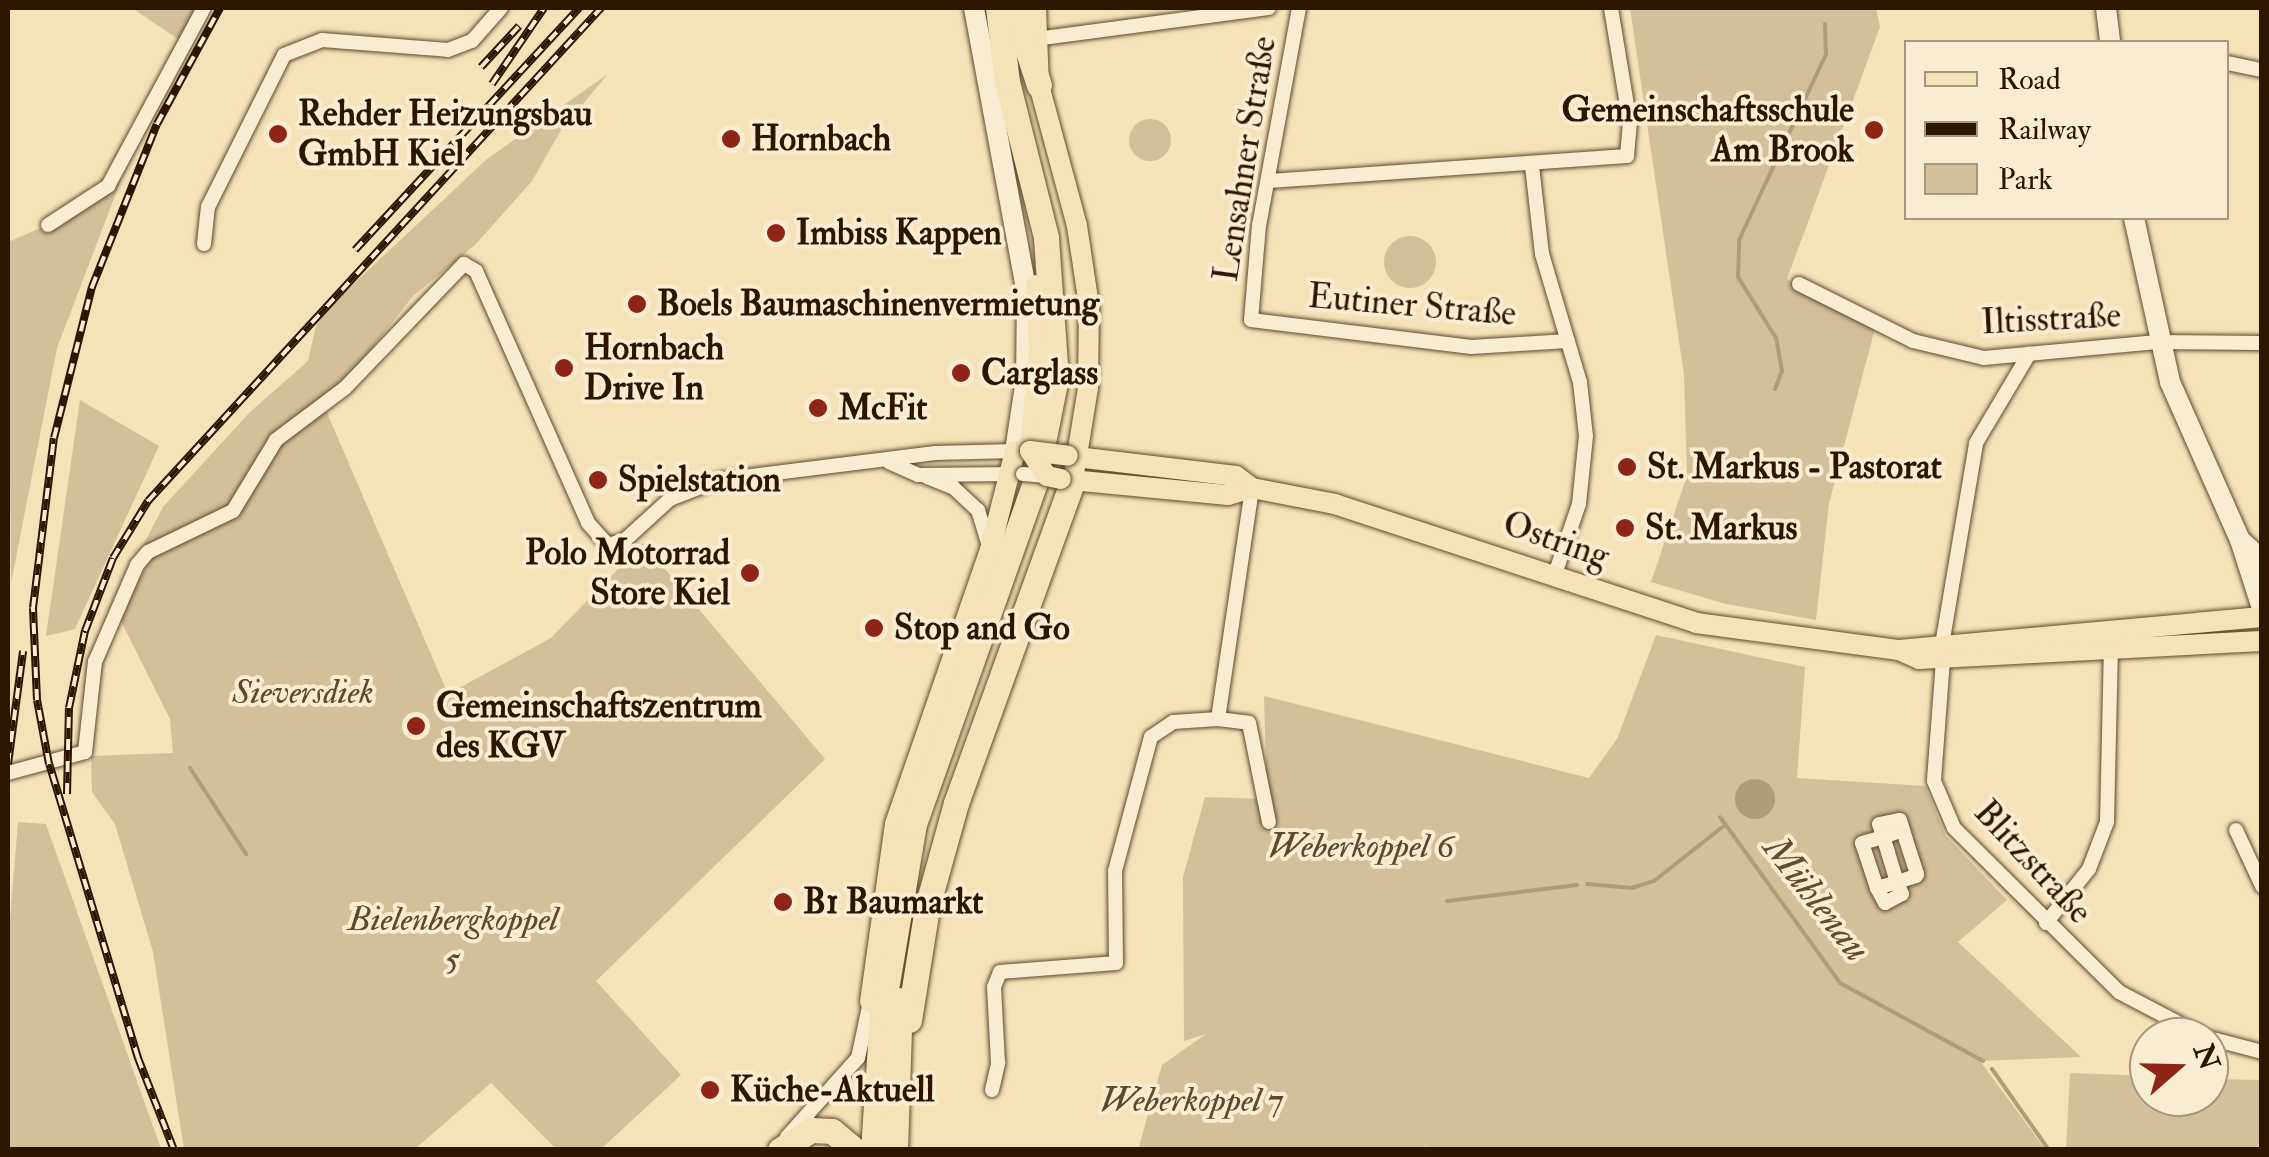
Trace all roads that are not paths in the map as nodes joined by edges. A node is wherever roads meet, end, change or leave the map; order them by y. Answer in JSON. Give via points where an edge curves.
{"nodes":[{"id":1,"x":204,"y":8,"type":"edge"},
{"id":2,"x":501,"y":8,"type":"edge"},
{"id":3,"x":974,"y":8,"type":"edge"},
{"id":4,"x":1016,"y":8,"type":"edge"},
{"id":5,"x":1270,"y":8,"type":"edge"},
{"id":6,"x":1300,"y":8,"type":"edge"},
{"id":7,"x":1611,"y":8,"type":"edge"},
{"id":8,"x":2106,"y":8,"type":"edge"},
{"id":9,"x":1250,"y":9,"type":"edge"},
{"id":10,"x":1036,"y":39,"type":"junction"},
{"id":11,"x":2110,"y":40,"type":"edge"},
{"id":12,"x":2229,"y":63,"type":"edge"},
{"id":13,"x":2262,"y":70,"type":"edge"},
{"id":14,"x":1039,"y":85,"type":"junction"},
{"id":15,"x":1026,"y":149,"type":"junction"},
{"id":16,"x":1532,"y":166,"type":"junction"},
{"id":17,"x":1268,"y":181,"type":"junction"},
{"id":18,"x":2134,"y":220,"type":"edge"},
{"id":19,"x":48,"y":225,"type":"dead end"},
{"id":20,"x":204,"y":244,"type":"dead end"},
{"id":21,"x":1799,"y":284,"type":"dead end"},
{"id":22,"x":1032,"y":295,"type":"junction"},
{"id":23,"x":1251,"y":320,"type":"joint"},
{"id":24,"x":1568,"y":341,"type":"junction"},
{"id":25,"x":2157,"y":342,"type":"junction"},
{"id":26,"x":2262,"y":344,"type":"edge"},
{"id":27,"x":2024,"y":355,"type":"junction"},
{"id":28,"x":1025,"y":445,"type":"junction"},
{"id":29,"x":889,"y":462,"type":"junction"},
{"id":30,"x":1066,"y":469,"type":"junction"},
{"id":31,"x":922,"y":474,"type":"junction"},
{"id":32,"x":1017,"y":474,"type":"junction"},
{"id":33,"x":1252,"y":488,"type":"junction"},
{"id":34,"x":2240,"y":540,"type":"junction"},
{"id":35,"x":1005,"y":559,"type":"junction"},
{"id":36,"x":2262,"y":560,"type":"edge"},
{"id":37,"x":1555,"y":574,"type":"junction"},
{"id":38,"x":2262,"y":608,"type":"edge"},
{"id":39,"x":2262,"y":617,"type":"edge"},
{"id":40,"x":2262,"y":640,"type":"edge"},
{"id":41,"x":2111,"y":649,"type":"junction"},
{"id":42,"x":1943,"y":653,"type":"junction"},
{"id":43,"x":1218,"y":719,"type":"junction"},
{"id":44,"x":8,"y":773,"type":"edge"},
{"id":45,"x":1269,"y":822,"type":"dead end"},
{"id":46,"x":2236,"y":830,"type":"dead end"},
{"id":47,"x":1904,"y":833,"type":"junction"},
{"id":48,"x":1884,"y":840,"type":"junction"},
{"id":49,"x":2262,"y":840,"type":"edge"},
{"id":50,"x":2245,"y":847,"type":"junction"},
{"id":51,"x":1912,"y":857,"type":"junction"},
{"id":52,"x":1892,"y":864,"type":"junction"},
{"id":53,"x":1871,"y":870,"type":"junction"},
{"id":54,"x":1898,"y":882,"type":"junction"},
{"id":55,"x":2262,"y":886,"type":"edge"},
{"id":56,"x":2046,"y":923,"type":"junction"},
{"id":57,"x":870,"y":1002,"type":"junction"},
{"id":58,"x":2167,"y":1017,"type":"edge"},
{"id":59,"x":2229,"y":1044,"type":"edge"},
{"id":60,"x":2262,"y":1052,"type":"edge"},
{"id":61,"x":875,"y":1085,"type":"junction"},
{"id":62,"x":992,"y":1090,"type":"dead end"},
{"id":63,"x":895,"y":1139,"type":"edge"},
{"id":64,"x":779,"y":1150,"type":"edge"},
{"id":65,"x":855,"y":1150,"type":"edge"},
{"id":66,"x":873,"y":1150,"type":"edge"}],
"edges":[{"from":1,"to":19,"type":"street","via":[[108,186]]},
{"from":2,"to":20,"type":"street","via":[[472,41],[448,50],[322,40],[284,55],[208,208]]},
{"from":3,"to":22,"type":"main road"},
{"from":4,"to":10,"type":"main road"},
{"from":4,"to":14,"type":"highway"},
{"from":4,"to":15,"type":"highway","via":[[1007,82]]},
{"from":4,"to":35,"type":"highway","via":[[1024,84],[1061,232],[1072,356],[1061,446]]},
{"from":5,"to":9,"type":"street"},
{"from":6,"to":17,"type":"street","name":"Lensahner Straße"},
{"from":7,"to":16,"type":"street","via":[[1628,104],[1627,156]]},
{"from":8,"to":11,"type":"main road"},
{"from":9,"to":10,"type":"street"},
{"from":10,"to":14,"type":"main road"},
{"from":12,"to":13,"type":"street"},
{"from":14,"to":30,"type":"main road","via":[[1085,261],[1091,350]]},
{"from":15,"to":22,"type":"highway","via":[[1021,171]]},
{"from":15,"to":35,"type":"highway","via":[[1054,288],[1056,378],[1040,464]]},
{"from":16,"to":17,"type":"street"},
{"from":16,"to":24,"type":"street","via":[[1542,254]]},
{"from":17,"to":23,"type":"street","name":"Lensahner Straße"},
{"from":18,"to":25,"type":"main road"},
{"from":21,"to":27,"type":"street","name":"Iltisstraße","via":[[1913,341],[1984,358]]},
{"from":22,"to":28,"type":"main road"},
{"from":22,"to":28,"type":"main road","via":[[1039,351]]},
{"from":23,"to":24,"type":"street","name":"Eutiner Straße","via":[[1471,347]]},
{"from":24,"to":37,"type":"street","via":[[1580,382],[1586,460]]},
{"from":25,"to":26,"type":"street","name":"Iltisstraße"},
{"from":25,"to":27,"type":"street","name":"Iltisstraße"},
{"from":25,"to":34,"type":"main road","via":[[2194,444]]},
{"from":27,"to":42,"type":"street","name":"Blitzstraße","via":[[1976,443]]},
{"from":28,"to":29,"type":"street","name":"Ostring"},
{"from":28,"to":30,"type":"main road","name":"Ostring","bridge":true},
{"from":28,"to":32,"type":"main road"},
{"from":29,"to":31,"type":"street","name":"Ostring"},
{"from":29,"to":44,"type":"street","name":"Ostring","via":[[719,480],[670,499],[625,540],[608,545],[588,524],[476,271],[464,264],[346,388],[276,440],[233,511],[148,552],[136,565],[96,662],[85,752]]},
{"from":30,"to":32,"type":"street","name":"Ostring","bridge":true},
{"from":30,"to":33,"type":"main road","name":"Ostring","via":[[1228,495]]},
{"from":30,"to":63,"type":"highway","via":[[951,820],[918,956]]},
{"from":31,"to":32,"type":"street","name":"Ostring"},
{"from":31,"to":35,"type":"street","name":"Ostring","via":[[954,488],[978,510]]},
{"from":32,"to":35,"type":"main road","via":[[1004,504]]},
{"from":33,"to":37,"type":"main road","name":"Ostring","via":[[1390,518]]},
{"from":33,"to":43,"type":"street"},
{"from":34,"to":36,"type":"main road"},
{"from":34,"to":38,"type":"main road"},
{"from":35,"to":57,"type":"main road","via":[[894,824]]},
{"from":35,"to":61,"type":"highway","via":[[914,824],[895,915]]},
{"from":35,"to":63,"type":"highway","via":[[929,829],[905,946]]},
{"from":37,"to":42,"type":"main road","name":"Ostring","via":[[1732,632]]},
{"from":39,"to":42,"type":"main road","name":"Ostring"},
{"from":40,"to":41,"type":"main road","name":"Ostring"},
{"from":41,"to":42,"type":"main road","name":"Ostring"},
{"from":41,"to":56,"type":"street","via":[[2107,822],[2089,869]]},
{"from":42,"to":56,"type":"street","name":"Blitzstraße","via":[[1934,772],[1940,804],[1964,842]]},
{"from":43,"to":45,"type":"street","via":[[1250,723]]},
{"from":43,"to":62,"type":"street","via":[[1172,722],[1151,737],[1114,871],[1116,963],[1000,972]]},
{"from":46,"to":50,"type":"street"},
{"from":47,"to":48,"type":"street"},
{"from":47,"to":48,"type":"street","via":[[1898,818],[1881,822]]},
{"from":47,"to":51,"type":"street"},
{"from":48,"to":52,"type":"street"},
{"from":48,"to":53,"type":"street","via":[[1864,850]]},
{"from":49,"to":50,"type":"street"},
{"from":50,"to":55,"type":"street"},
{"from":51,"to":52,"type":"street"},
{"from":51,"to":54,"type":"street","via":[[1917,874]]},
{"from":52,"to":53,"type":"street"},
{"from":52,"to":54,"type":"street"},
{"from":53,"to":54,"type":"street","via":[[1877,888]]},
{"from":56,"to":58,"type":"street","name":"Blitzstraße","via":[[2120,992]]},
{"from":57,"to":61,"type":"highway"},
{"from":57,"to":64,"type":"street","via":[[858,1058]]},
{"from":59,"to":60,"type":"street","name":"Blitzstraße"},
{"from":61,"to":66,"type":"highway"},
{"from":64,"to":65,"type":"highway","via":[[811,1130],[832,1131]]}]}
